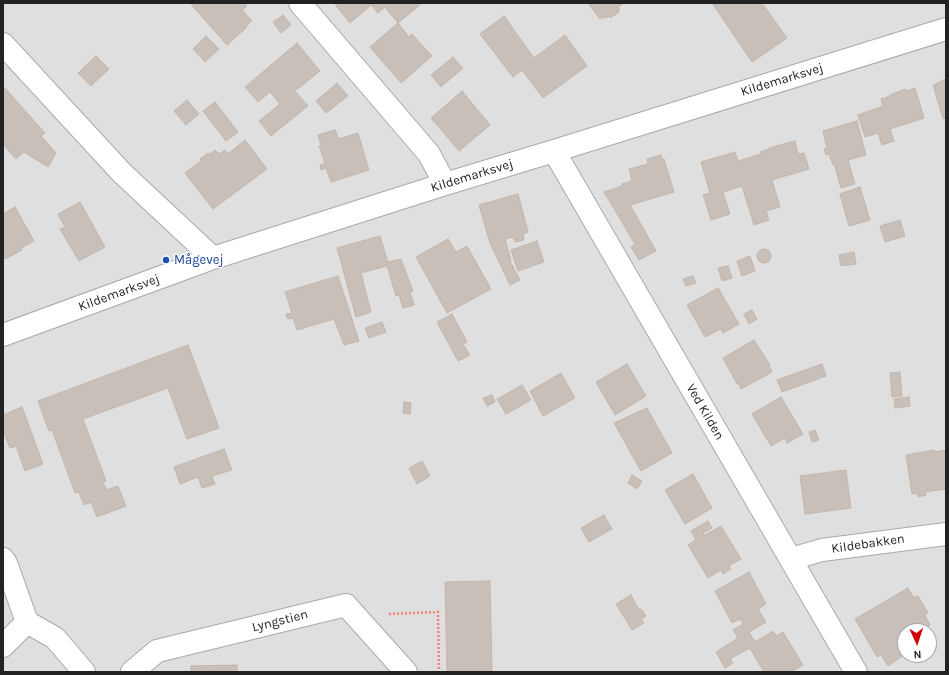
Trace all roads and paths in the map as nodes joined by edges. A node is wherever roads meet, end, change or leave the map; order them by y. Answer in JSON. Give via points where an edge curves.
{"nodes":[{"id":1,"x":300,"y":3,"type":"edge"},
{"id":2,"x":946,"y":29,"type":"edge"},
{"id":3,"x":3,"y":44,"type":"edge"},
{"id":4,"x":554,"y":152,"type":"junction"},
{"id":5,"x":445,"y":184,"type":"junction"},
{"id":6,"x":213,"y":258,"type":"junction"},
{"id":7,"x":3,"y":335,"type":"edge"},
{"id":8,"x":946,"y":534,"type":"edge"},
{"id":9,"x":3,"y":559,"type":"edge"},
{"id":10,"x":791,"y":559,"type":"junction"},
{"id":11,"x":355,"y":615,"type":"junction"},
{"id":12,"x":28,"y":622,"type":"junction"},
{"id":13,"x":3,"y":646,"type":"edge"},
{"id":14,"x":84,"y":672,"type":"edge"},
{"id":15,"x":132,"y":672,"type":"edge"},
{"id":16,"x":406,"y":672,"type":"edge"},
{"id":17,"x":439,"y":672,"type":"edge"},
{"id":18,"x":856,"y":672,"type":"edge"}],
"edges":[{"from":1,"to":5,"type":"street","via":[[429,154]]},
{"from":2,"to":4,"type":"street","name":"Kildemarksvej"},
{"from":3,"to":6,"type":"street","via":[[122,173]]},
{"from":4,"to":5,"type":"street","name":"Kildemarksvej"},
{"from":4,"to":10,"type":"street","name":"Ved Kilden"},
{"from":5,"to":6,"type":"street","name":"Kildemarksvej"},
{"from":6,"to":7,"type":"street","name":"Kildemarksvej"},
{"from":8,"to":10,"type":"street","name":"Kildebakken","via":[[822,550]]},
{"from":9,"to":12,"type":"street"},
{"from":10,"to":18,"type":"street","name":"Ved Kilden"},
{"from":11,"to":15,"type":"street","name":"Lyngstien","via":[[346,605],[157,651]]},
{"from":11,"to":16,"type":"street","name":"Lyngstien"},
{"from":11,"to":17,"type":"path","via":[[438,612]]},
{"from":12,"to":13,"type":"street"},
{"from":12,"to":14,"type":"street","via":[[55,638]]}]}
